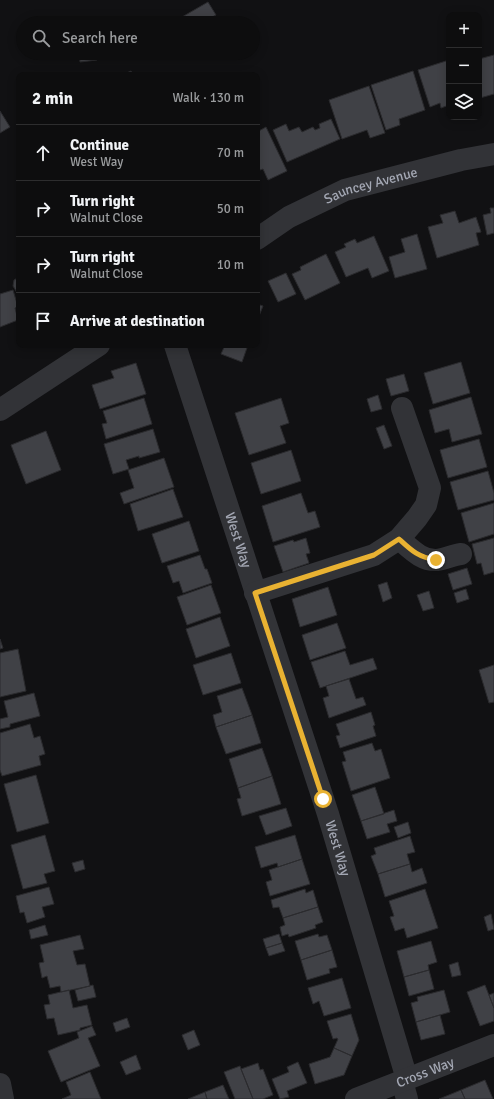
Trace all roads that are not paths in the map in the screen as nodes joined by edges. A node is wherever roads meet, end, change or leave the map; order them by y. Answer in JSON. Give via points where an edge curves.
{"nodes":[{"id":1,"x":494,"y":154,"type":"edge"},
{"id":2,"x":260,"y":237,"type":"edge"},
{"id":3,"x":94,"y":348,"type":"edge"},
{"id":4,"x":176,"y":348,"type":"edge"},
{"id":5,"x":402,"y":408,"type":"dead end"},
{"id":6,"x":0,"y":410,"type":"edge"},
{"id":7,"x":399,"y":539,"type":"junction"},
{"id":8,"x":461,"y":554,"type":"dead end"},
{"id":9,"x":255,"y":593,"type":"junction"},
{"id":10,"x":494,"y":1045,"type":"edge"},
{"id":11,"x":0,"y":1084,"type":"edge"},
{"id":12,"x":406,"y":1086,"type":"edge"},
{"id":13,"x":3,"y":1099,"type":"edge"},
{"id":14,"x":356,"y":1099,"type":"edge"}],
"edges":[{"from":1,"to":2,"type":"street","name":"Sauncey Avenue","via":[[344,190],[289,217]]},
{"from":3,"to":6,"type":"street"},
{"from":4,"to":9,"type":"street","name":"West Way"},
{"from":5,"to":7,"type":"street","via":[[430,488],[426,504]]},
{"from":7,"to":8,"type":"street","via":[[425,558],[436,560]]},
{"from":7,"to":9,"type":"street","via":[[374,555]]},
{"from":9,"to":12,"type":"street","name":"West Way","via":[[328,814]]},
{"from":10,"to":12,"type":"street","name":"Cross Way"},
{"from":11,"to":13,"type":"street"},
{"from":12,"to":14,"type":"street","name":"Cross Way"}]}
